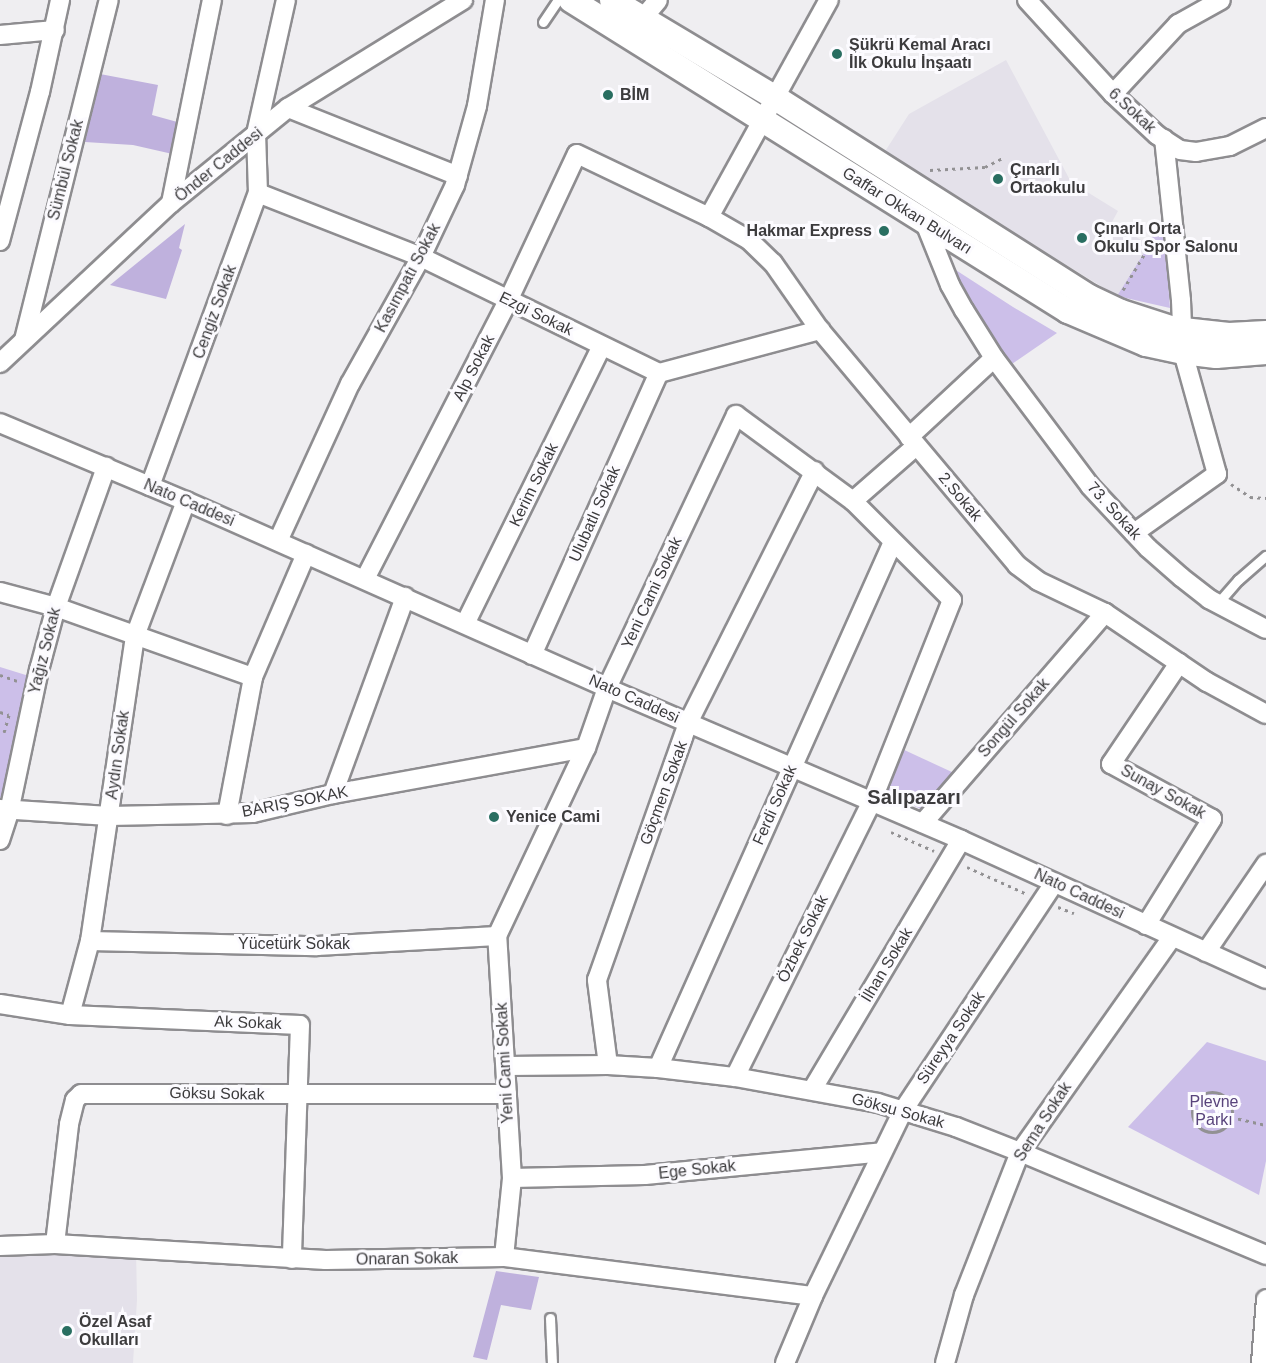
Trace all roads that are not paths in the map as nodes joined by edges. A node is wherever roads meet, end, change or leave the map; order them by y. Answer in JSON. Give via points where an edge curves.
{"nodes":[{"id":1,"x":60,"y":0,"type":"edge"},
{"id":2,"x":109,"y":0,"type":"edge"},
{"id":3,"x":212,"y":0,"type":"edge"},
{"id":4,"x":286,"y":0,"type":"edge"},
{"id":5,"x":463,"y":0,"type":"edge"},
{"id":6,"x":495,"y":0,"type":"edge"},
{"id":7,"x":558,"y":0,"type":"edge"},
{"id":8,"x":571,"y":0,"type":"edge"},
{"id":9,"x":612,"y":0,"type":"edge"},
{"id":10,"x":658,"y":0,"type":"edge"},
{"id":11,"x":829,"y":0,"type":"edge"},
{"id":12,"x":1027,"y":0,"type":"edge"},
{"id":13,"x":1221,"y":0,"type":"edge"},
{"id":14,"x":643,"y":18,"type":"junction"},
{"id":15,"x":543,"y":22,"type":"dead end"},
{"id":16,"x":55,"y":30,"type":"junction"},
{"id":17,"x":0,"y":35,"type":"edge"},
{"id":18,"x":1113,"y":94,"type":"junction"},
{"id":19,"x":774,"y":97,"type":"junction"},
{"id":20,"x":288,"y":108,"type":"junction"},
{"id":21,"x":762,"y":118,"type":"junction"},
{"id":22,"x":1266,"y":128,"type":"edge"},
{"id":23,"x":256,"y":134,"type":"junction"},
{"id":24,"x":1164,"y":139,"type":"junction"},
{"id":25,"x":578,"y":154,"type":"joint"},
{"id":26,"x":458,"y":176,"type":"junction"},
{"id":27,"x":258,"y":193,"type":"junction"},
{"id":28,"x":171,"y":203,"type":"junction"},
{"id":29,"x":709,"y":217,"type":"junction"},
{"id":30,"x":925,"y":224,"type":"junction"},
{"id":31,"x":0,"y":241,"type":"edge"},
{"id":32,"x":421,"y":256,"type":"junction"},
{"id":33,"x":508,"y":301,"type":"junction"},
{"id":34,"x":820,"y":330,"type":"junction"},
{"id":35,"x":1266,"y":333,"type":"edge"},
{"id":36,"x":24,"y":340,"type":"junction"},
{"id":37,"x":1182,"y":342,"type":"junction"},
{"id":38,"x":602,"y":346,"type":"junction"},
{"id":39,"x":1266,"y":352,"type":"edge"},
{"id":40,"x":994,"y":358,"type":"junction"},
{"id":41,"x":0,"y":363,"type":"edge"},
{"id":42,"x":659,"y":374,"type":"junction"},
{"id":43,"x":0,"y":423,"type":"edge"},
{"id":44,"x":912,"y":442,"type":"junction"},
{"id":45,"x":106,"y":467,"type":"junction"},
{"id":46,"x":814,"y":471,"type":"junction"},
{"id":47,"x":150,"y":486,"type":"junction"},
{"id":48,"x":186,"y":501,"type":"junction"},
{"id":49,"x":853,"y":501,"type":"junction"},
{"id":50,"x":1134,"y":533,"type":"junction"},
{"id":51,"x":278,"y":541,"type":"junction"},
{"id":52,"x":893,"y":542,"type":"junction"},
{"id":53,"x":306,"y":554,"type":"junction"},
{"id":54,"x":1266,"y":556,"type":"edge"},
{"id":55,"x":366,"y":579,"type":"junction"},
{"id":56,"x":0,"y":592,"type":"edge"},
{"id":57,"x":405,"y":597,"type":"junction"},
{"id":58,"x":1217,"y":604,"type":"junction"},
{"id":59,"x":56,"y":607,"type":"junction"},
{"id":60,"x":1105,"y":613,"type":"junction"},
{"id":61,"x":465,"y":624,"type":"junction"},
{"id":62,"x":1266,"y":629,"type":"edge"},
{"id":63,"x":135,"y":636,"type":"junction"},
{"id":64,"x":532,"y":655,"type":"junction"},
{"id":65,"x":1179,"y":663,"type":"junction"},
{"id":66,"x":253,"y":677,"type":"junction"},
{"id":67,"x":607,"y":688,"type":"junction"},
{"id":68,"x":1266,"y":714,"type":"edge"},
{"id":69,"x":688,"y":723,"type":"junction"},
{"id":70,"x":586,"y":748,"type":"junction"},
{"id":71,"x":792,"y":767,"type":"junction"},
{"id":72,"x":333,"y":794,"type":"junction"},
{"id":73,"x":872,"y":801,"type":"junction"},
{"id":74,"x":5,"y":811,"type":"edge"},
{"id":75,"x":227,"y":815,"type":"junction"},
{"id":76,"x":109,"y":816,"type":"junction"},
{"id":77,"x":923,"y":823,"type":"junction"},
{"id":78,"x":0,"y":840,"type":"edge"},
{"id":79,"x":961,"y":840,"type":"junction"},
{"id":80,"x":1266,"y":864,"type":"edge"},
{"id":81,"x":1054,"y":883,"type":"junction"},
{"id":82,"x":1146,"y":925,"type":"junction"},
{"id":83,"x":497,"y":936,"type":"junction"},
{"id":84,"x":1172,"y":937,"type":"junction"},
{"id":85,"x":90,"y":941,"type":"junction"},
{"id":86,"x":1206,"y":952,"type":"junction"},
{"id":87,"x":1266,"y":979,"type":"edge"},
{"id":88,"x":0,"y":1004,"type":"edge"},
{"id":89,"x":70,"y":1015,"type":"junction"},
{"id":90,"x":608,"y":1065,"type":"junction"},
{"id":91,"x":507,"y":1066,"type":"junction"},
{"id":92,"x":658,"y":1068,"type":"junction"},
{"id":93,"x":735,"y":1077,"type":"junction"},
{"id":94,"x":813,"y":1090,"type":"junction"},
{"id":95,"x":507,"y":1094,"type":"junction"},
{"id":96,"x":298,"y":1095,"type":"junction"},
{"id":97,"x":904,"y":1109,"type":"junction"},
{"id":98,"x":882,"y":1152,"type":"junction"},
{"id":99,"x":1020,"y":1152,"type":"junction"},
{"id":100,"x":512,"y":1178,"type":"junction"},
{"id":101,"x":55,"y":1244,"type":"junction"},
{"id":102,"x":0,"y":1246,"type":"edge"},
{"id":103,"x":1266,"y":1255,"type":"edge"},
{"id":104,"x":504,"y":1257,"type":"junction"},
{"id":105,"x":292,"y":1259,"type":"junction"},
{"id":106,"x":813,"y":1296,"type":"junction"},
{"id":107,"x":1266,"y":1299,"type":"edge"},
{"id":108,"x":550,"y":1318,"type":"dead end"},
{"id":109,"x":552,"y":1363,"type":"edge"},
{"id":110,"x":784,"y":1363,"type":"edge"},
{"id":111,"x":945,"y":1363,"type":"edge"},
{"id":112,"x":1261,"y":1363,"type":"edge"}],
"edges":[{"from":1,"to":16,"type":"street"},
{"from":2,"to":36,"type":"street","name":"Sümbül Sokak"},
{"from":3,"to":28,"type":"street"},
{"from":4,"to":23,"type":"street","name":"Cengiz Sokak"},
{"from":5,"to":20,"type":"street","name":"Önder Caddesi"},
{"from":6,"to":26,"type":"street","name":"Kasımpatı Sokak","via":[[477,106]]},
{"from":7,"to":15,"type":"lane"},
{"from":8,"to":21,"type":"main road","name":"Gaffar Okkan Bulvarı"},
{"from":9,"to":14,"type":"main road","name":"Gaffar Okkan Bulvarı"},
{"from":10,"to":14,"type":"street"},
{"from":11,"to":19,"type":"street"},
{"from":12,"to":18,"type":"street","name":"6.Sokak"},
{"from":13,"to":18,"type":"street","via":[[1178,24]]},
{"from":14,"to":19,"type":"main road","name":"Gaffar Okkan Bulvarı"},
{"from":16,"to":17,"type":"street"},
{"from":16,"to":31,"type":"street"},
{"from":18,"to":24,"type":"street","name":"6.Sokak"},
{"from":19,"to":21,"type":"street"},
{"from":19,"to":37,"type":"main road","name":"Gaffar Okkan Bulvarı","via":[[1089,297],[1148,322]]},
{"from":20,"to":23,"type":"street","name":"Önder Caddesi"},
{"from":20,"to":26,"type":"street"},
{"from":21,"to":29,"type":"street"},
{"from":21,"to":30,"type":"main road","name":"Gaffar Okkan Bulvarı"},
{"from":22,"to":24,"type":"street","name":"6.Sokak","via":[[1230,146],[1196,152],[1180,150]]},
{"from":23,"to":27,"type":"street","name":"Cengiz Sokak"},
{"from":23,"to":28,"type":"street","name":"Önder Caddesi"},
{"from":24,"to":37,"type":"street","name":"6.Sokak"},
{"from":25,"to":29,"type":"street","name":"2.Sokak"},
{"from":25,"to":33,"type":"street","name":"Alp Sokak"},
{"from":26,"to":32,"type":"street","name":"Kasımpatı Sokak"},
{"from":27,"to":32,"type":"street","name":"Ezgi Sokak"},
{"from":27,"to":47,"type":"street","name":"Cengiz Sokak"},
{"from":28,"to":36,"type":"street","name":"Önder Caddesi"},
{"from":29,"to":34,"type":"street","name":"2.Sokak","via":[[735,230],[763,253]]},
{"from":30,"to":37,"type":"main road","name":"Gaffar Okkan Bulvarı","via":[[1068,311],[1136,340]]},
{"from":30,"to":40,"type":"street","name":"73. Sokak","via":[[950,285]]},
{"from":32,"to":33,"type":"street","name":"Ezgi Sokak"},
{"from":32,"to":51,"type":"street","name":"Kasımpatı Sokak","via":[[350,384]]},
{"from":33,"to":38,"type":"street","name":"Ezgi Sokak"},
{"from":33,"to":55,"type":"street","name":"Alp Sokak"},
{"from":34,"to":42,"type":"street"},
{"from":34,"to":44,"type":"street","name":"2.Sokak"},
{"from":35,"to":37,"type":"main road","name":"Gaffar Okkan Bulvarı"},
{"from":36,"to":41,"type":"street","name":"Önder Caddesi"},
{"from":37,"to":39,"type":"main road","name":"Gaffar Okkan Bulvarı","via":[[1216,356]]},
{"from":37,"to":50,"type":"street","name":"6.Sokak","via":[[1217,474]]},
{"from":38,"to":42,"type":"street","name":"Ezgi Sokak"},
{"from":38,"to":61,"type":"street","name":"Kerim Sokak"},
{"from":40,"to":44,"type":"street"},
{"from":40,"to":50,"type":"street","name":"73. Sokak","via":[[1090,486]]},
{"from":42,"to":64,"type":"street","name":"Ulubatlı Sokak"},
{"from":43,"to":45,"type":"street","name":"Nato Caddesi"},
{"from":44,"to":49,"type":"street"},
{"from":44,"to":60,"type":"street","name":"2.Sokak","via":[[1027,574]]},
{"from":45,"to":47,"type":"street","name":"Nato Caddesi"},
{"from":45,"to":59,"type":"street","name":"Yağız Sokak"},
{"from":46,"to":49,"type":"street","name":"Yeni Cami Sokak"},
{"from":46,"to":67,"type":"street","name":"Yeni Cami Sokak","via":[[736,415]]},
{"from":46,"to":69,"type":"street","name":"Göçmen Sokak"},
{"from":47,"to":48,"type":"street","name":"Nato Caddesi"},
{"from":48,"to":51,"type":"street","name":"Nato Caddesi"},
{"from":48,"to":63,"type":"street","name":"Aydın Sokak"},
{"from":49,"to":52,"type":"street","name":"Yeni Cami Sokak"},
{"from":50,"to":58,"type":"street","name":"73. Sokak"},
{"from":51,"to":53,"type":"street","name":"Nato Caddesi"},
{"from":52,"to":71,"type":"street","name":"Ferdi Sokak"},
{"from":52,"to":73,"type":"street","name":"Yeni Cami Sokak","via":[[952,600]]},
{"from":53,"to":55,"type":"street","name":"Nato Caddesi"},
{"from":53,"to":66,"type":"street"},
{"from":54,"to":58,"type":"lane"},
{"from":55,"to":57,"type":"street","name":"Nato Caddesi"},
{"from":56,"to":59,"type":"street"},
{"from":57,"to":61,"type":"street","name":"Nato Caddesi"},
{"from":57,"to":72,"type":"street"},
{"from":58,"to":62,"type":"street","name":"73. Sokak"},
{"from":59,"to":63,"type":"street"},
{"from":59,"to":74,"type":"street","name":"Yağız Sokak"},
{"from":60,"to":65,"type":"street","name":"2.Sokak"},
{"from":60,"to":77,"type":"street","name":"Songül Sokak"},
{"from":61,"to":64,"type":"street","name":"Nato Caddesi"},
{"from":63,"to":66,"type":"street"},
{"from":63,"to":76,"type":"street","name":"Aydın Sokak"},
{"from":64,"to":67,"type":"street","name":"Nato Caddesi"},
{"from":65,"to":68,"type":"street","name":"2.Sokak"},
{"from":65,"to":82,"type":"street","name":"Sunay Sokak","via":[[1112,764],[1212,819]]},
{"from":66,"to":75,"type":"street"},
{"from":67,"to":69,"type":"street","name":"Nato Caddesi"},
{"from":67,"to":70,"type":"street","name":"Yeni Cami Sokak"},
{"from":69,"to":71,"type":"street","name":"Nato Caddesi"},
{"from":69,"to":90,"type":"street","name":"Göçmen Sokak","via":[[597,980]]},
{"from":70,"to":72,"type":"street","name":"BARIŞ SOKAK"},
{"from":70,"to":83,"type":"street","name":"Yeni Cami Sokak"},
{"from":71,"to":73,"type":"street","name":"Nato Caddesi"},
{"from":71,"to":92,"type":"street","name":"Ferdi Sokak"},
{"from":72,"to":75,"type":"street","name":"BARIŞ SOKAK","via":[[253,813]]},
{"from":73,"to":77,"type":"street","name":"Nato Caddesi"},
{"from":73,"to":93,"type":"street","name":"Özbek Sokak"},
{"from":74,"to":76,"type":"street","name":"BARIŞ SOKAK"},
{"from":74,"to":78,"type":"street","name":"Yağız Sokak"},
{"from":75,"to":76,"type":"street","name":"BARIŞ SOKAK"},
{"from":76,"to":85,"type":"street","name":"Aydın Sokak"},
{"from":77,"to":79,"type":"street","name":"Nato Caddesi"},
{"from":79,"to":81,"type":"street","name":"Nato Caddesi"},
{"from":79,"to":94,"type":"street","name":"İlhan Sokak"},
{"from":80,"to":86,"type":"street"},
{"from":81,"to":82,"type":"street","name":"Nato Caddesi"},
{"from":81,"to":97,"type":"street","name":"Süreyya Sokak"},
{"from":82,"to":84,"type":"street","name":"Nato Caddesi"},
{"from":83,"to":85,"type":"street","name":"Yücetürk Sokak","via":[[317,946]]},
{"from":83,"to":91,"type":"street","name":"Yeni Cami Sokak"},
{"from":84,"to":86,"type":"street","name":"Nato Caddesi"},
{"from":84,"to":99,"type":"street","name":"Sema Sokak"},
{"from":85,"to":89,"type":"street","name":"Aydın Sokak"},
{"from":86,"to":87,"type":"street","name":"Nato Caddesi"},
{"from":88,"to":89,"type":"street","name":"Ak Sokak"},
{"from":89,"to":96,"type":"street","name":"Ak Sokak","via":[[300,1025]]},
{"from":90,"to":91,"type":"street","name":"Göksu Sokak"},
{"from":90,"to":92,"type":"street","name":"Göksu Sokak"},
{"from":91,"to":95,"type":"street","name":"Yeni Cami Sokak"},
{"from":92,"to":93,"type":"street","name":"Göksu Sokak"},
{"from":93,"to":94,"type":"street","name":"Göksu Sokak"},
{"from":94,"to":97,"type":"street","name":"Göksu Sokak"},
{"from":95,"to":96,"type":"street","name":"Göksu Sokak"},
{"from":95,"to":100,"type":"street","name":"Yeni Cami Sokak"},
{"from":96,"to":101,"type":"street","name":"Göksu Sokak","via":[[81,1094],[75,1100],[69,1124]]},
{"from":96,"to":105,"type":"street","name":"Ak Sokak"},
{"from":97,"to":98,"type":"street","name":"Süreyya Sokak"},
{"from":97,"to":99,"type":"street","name":"Göksu Sokak"},
{"from":98,"to":100,"type":"street","name":"Ege Sokak","via":[[645,1176]]},
{"from":98,"to":106,"type":"street","name":"Süreyya Sokak"},
{"from":99,"to":103,"type":"street","name":"Göksu Sokak"},
{"from":99,"to":111,"type":"street","name":"Sema Sokak","via":[[964,1295]]},
{"from":100,"to":104,"type":"street","name":"Yeni Cami Sokak"},
{"from":101,"to":102,"type":"street","name":"Onaran Sokak"},
{"from":101,"to":105,"type":"street","name":"Onaran Sokak"},
{"from":104,"to":105,"type":"street","name":"Onaran Sokak"},
{"from":104,"to":106,"type":"street","name":"Onaran Sokak"},
{"from":106,"to":110,"type":"street","name":"Süreyya Sokak"},
{"from":107,"to":112,"type":"street"},
{"from":108,"to":109,"type":"lane"}]}
